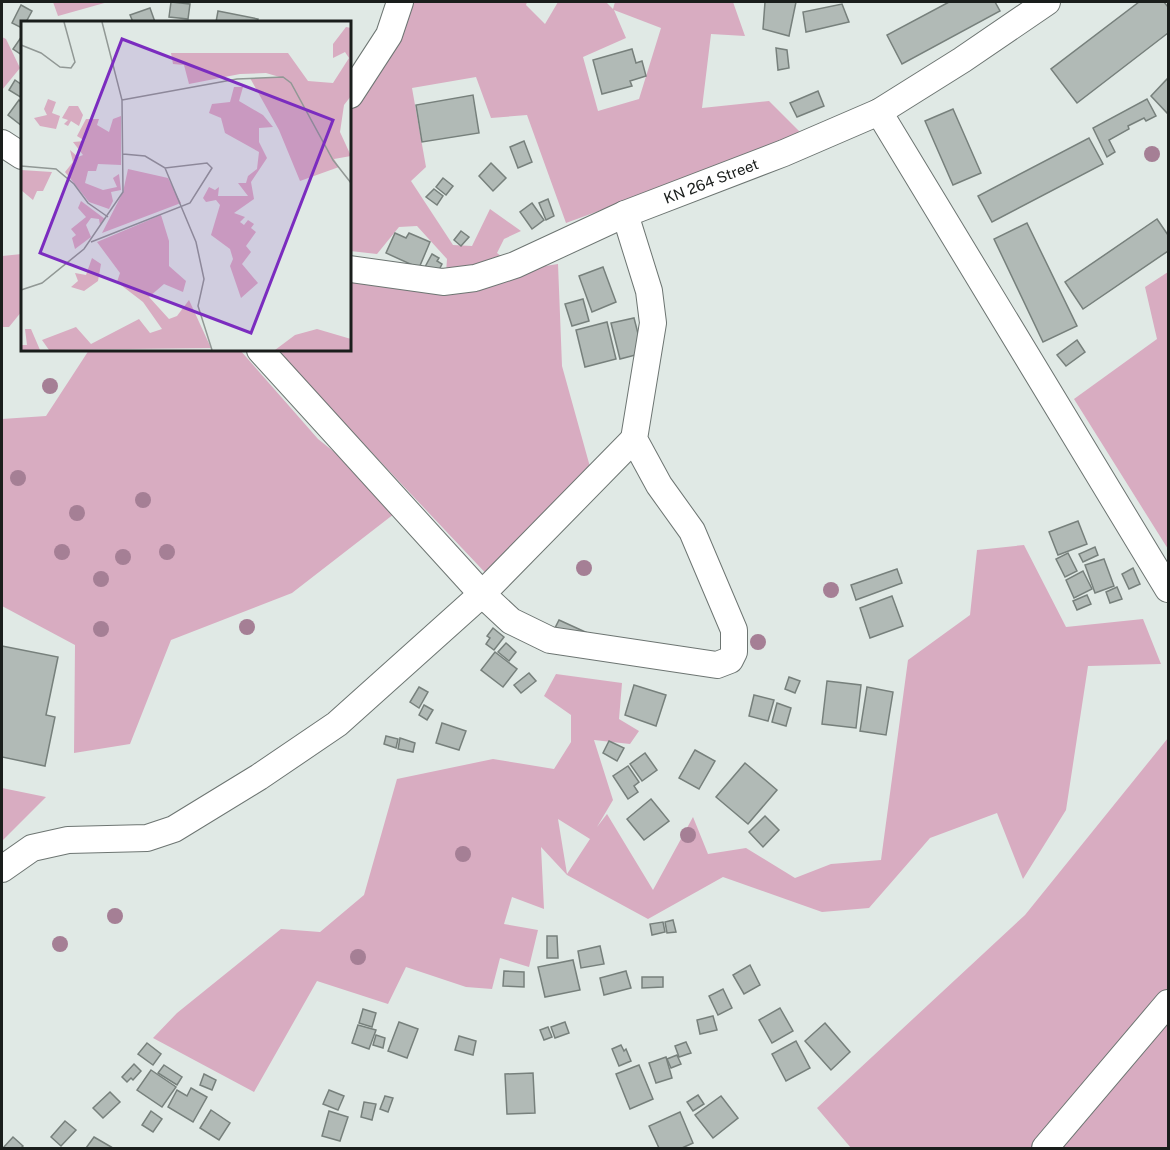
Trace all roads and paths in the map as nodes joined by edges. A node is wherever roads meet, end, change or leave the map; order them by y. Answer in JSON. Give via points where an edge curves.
{"nodes":[{"id":1,"x":400,"y":2,"type":"edge"},
{"id":2,"x":1047,"y":2,"type":"edge"},
{"id":3,"x":351,"y":93,"type":"edge"},
{"id":4,"x":879,"y":112,"type":"junction"},
{"id":5,"x":2,"y":143,"type":"edge"},
{"id":6,"x":21,"y":155,"type":"edge"},
{"id":7,"x":625,"y":214,"type":"junction"},
{"id":8,"x":351,"y":269,"type":"edge"},
{"id":9,"x":261,"y":351,"type":"edge"},
{"id":10,"x":634,"y":439,"type":"junction"},
{"id":11,"x":1168,"y":589,"type":"edge"},
{"id":12,"x":482,"y":594,"type":"junction"},
{"id":13,"x":2,"y":869,"type":"edge"},
{"id":14,"x":1168,"y":1003,"type":"edge"},
{"id":15,"x":1045,"y":1149,"type":"edge"}],
"edges":[{"from":1,"to":3,"type":"street","via":[[389,35]]},
{"from":2,"to":4,"type":"street","name":"KN 264 Street"},
{"from":4,"to":7,"type":"street","name":"KN 264 Street"},
{"from":4,"to":11,"type":"street"},
{"from":5,"to":6,"type":"street"},
{"from":7,"to":8,"type":"street","name":"KN 264 Street","via":[[515,265],[475,278],[443,282]]},
{"from":7,"to":10,"type":"street","via":[[649,291],[653,323]]},
{"from":9,"to":12,"type":"street"},
{"from":10,"to":12,"type":"street"},
{"from":10,"to":12,"type":"street","via":[[659,485],[692,531],[734,630],[730,660],[717,664],[550,640],[510,621]]},
{"from":12,"to":13,"type":"street","via":[[337,724],[174,829],[147,838],[68,840],[32,848]]},
{"from":14,"to":15,"type":"street"}]}
